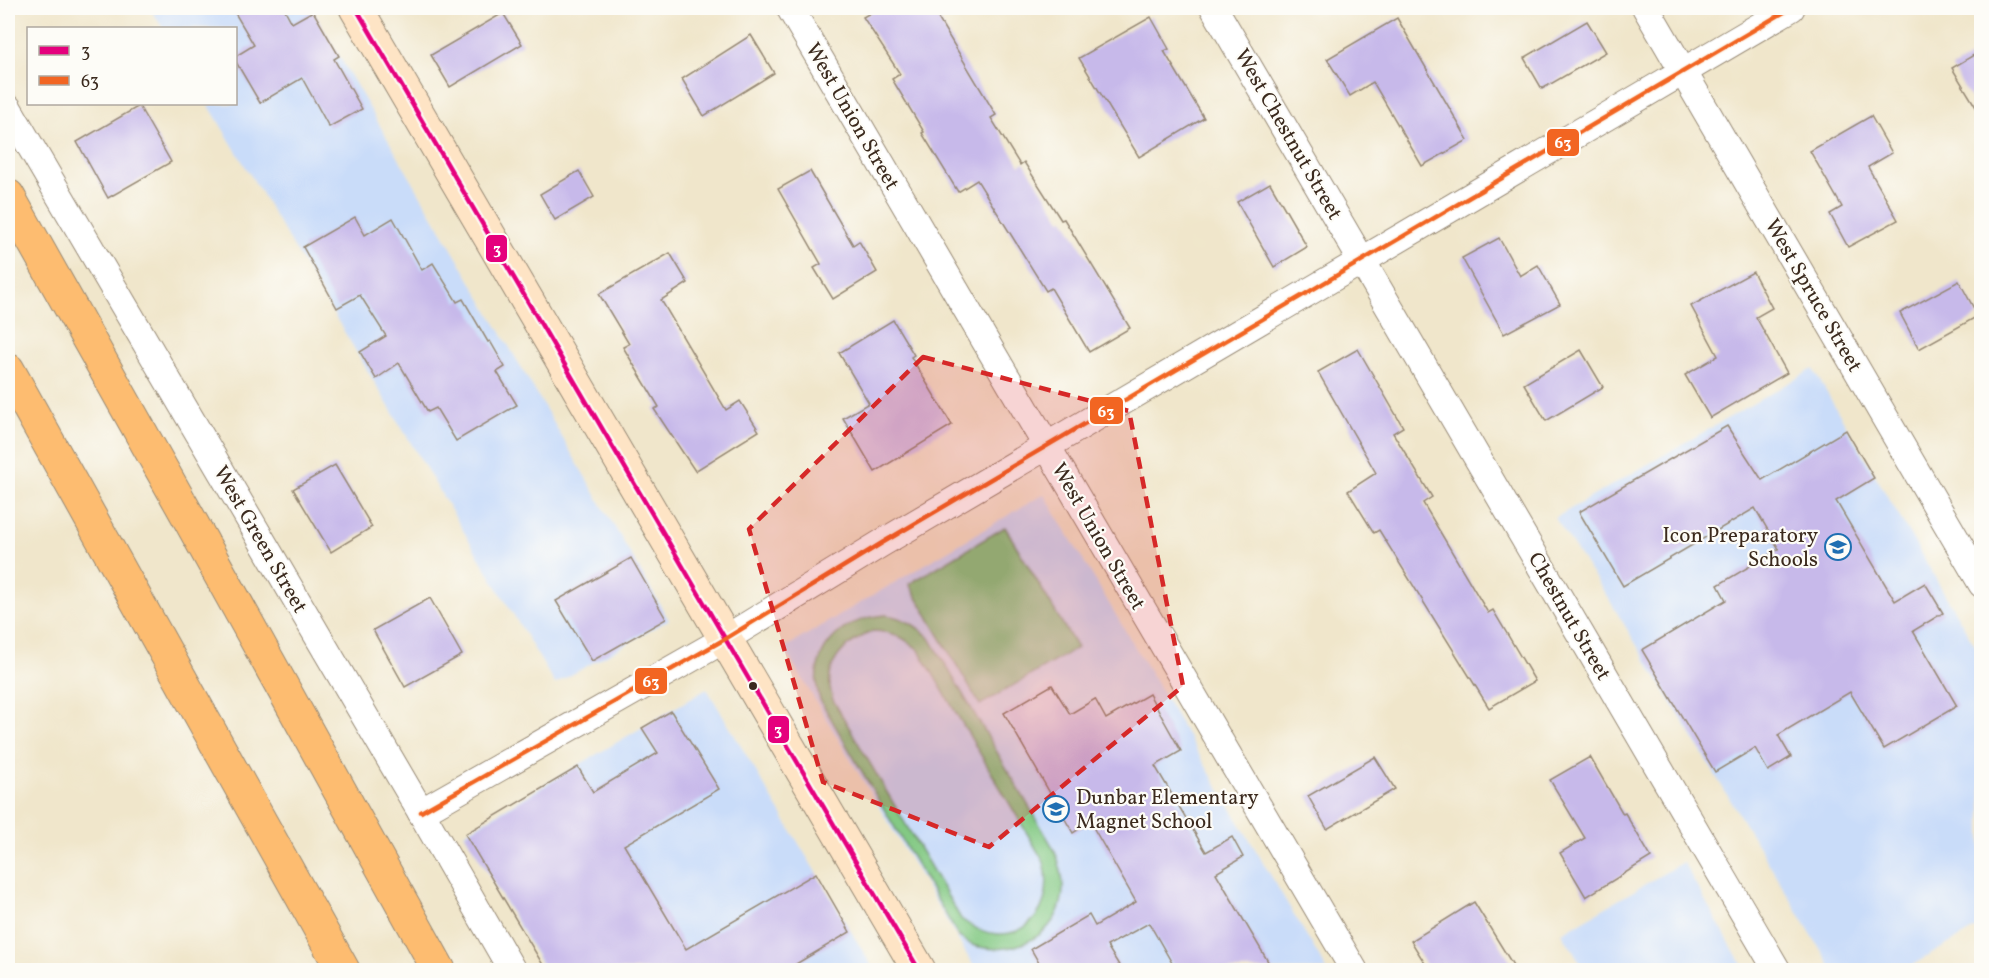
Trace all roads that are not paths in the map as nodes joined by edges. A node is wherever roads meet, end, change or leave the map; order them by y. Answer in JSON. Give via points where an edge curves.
{"nodes":[{"id":1,"x":356,"y":8,"type":"edge"},
{"id":2,"x":790,"y":8,"type":"edge"},
{"id":3,"x":1214,"y":8,"type":"edge"},
{"id":4,"x":1646,"y":8,"type":"edge"},
{"id":5,"x":1791,"y":8,"type":"edge"},
{"id":6,"x":1684,"y":72,"type":"junction"},
{"id":7,"x":8,"y":108,"type":"edge"},
{"id":8,"x":8,"y":196,"type":"edge"},
{"id":9,"x":1363,"y":261,"type":"junction"},
{"id":10,"x":8,"y":370,"type":"edge"},
{"id":11,"x":1046,"y":446,"type":"junction"},
{"id":12,"x":1982,"y":584,"type":"edge"},
{"id":13,"x":724,"y":639,"type":"junction"},
{"id":14,"x":422,"y":812,"type":"junction"},
{"id":15,"x":343,"y":970,"type":"edge"},
{"id":16,"x":439,"y":970,"type":"edge"},
{"id":17,"x":512,"y":970,"type":"edge"},
{"id":18,"x":919,"y":970,"type":"edge"},
{"id":19,"x":1353,"y":970,"type":"edge"},
{"id":20,"x":1778,"y":970,"type":"edge"}],
"edges":[{"from":1,"to":13,"type":"street"},
{"from":2,"to":11,"type":"street","name":"West Union Street"},
{"from":3,"to":9,"type":"street","name":"West Chestnut Street"},
{"from":4,"to":6,"type":"street","name":"West Spruce Street"},
{"from":5,"to":6,"type":"street"},
{"from":6,"to":9,"type":"street"},
{"from":6,"to":12,"type":"street","name":"West Spruce Street"},
{"from":7,"to":14,"type":"street","name":"West Green Street"},
{"from":8,"to":16,"type":"highway"},
{"from":9,"to":11,"type":"street"},
{"from":9,"to":20,"type":"street","name":"Chestnut Street"},
{"from":10,"to":15,"type":"highway"},
{"from":11,"to":13,"type":"street"},
{"from":11,"to":19,"type":"street","name":"West Union Street"},
{"from":13,"to":14,"type":"street"},
{"from":13,"to":18,"type":"street"},
{"from":14,"to":17,"type":"street","name":"West Green Street"}]}
